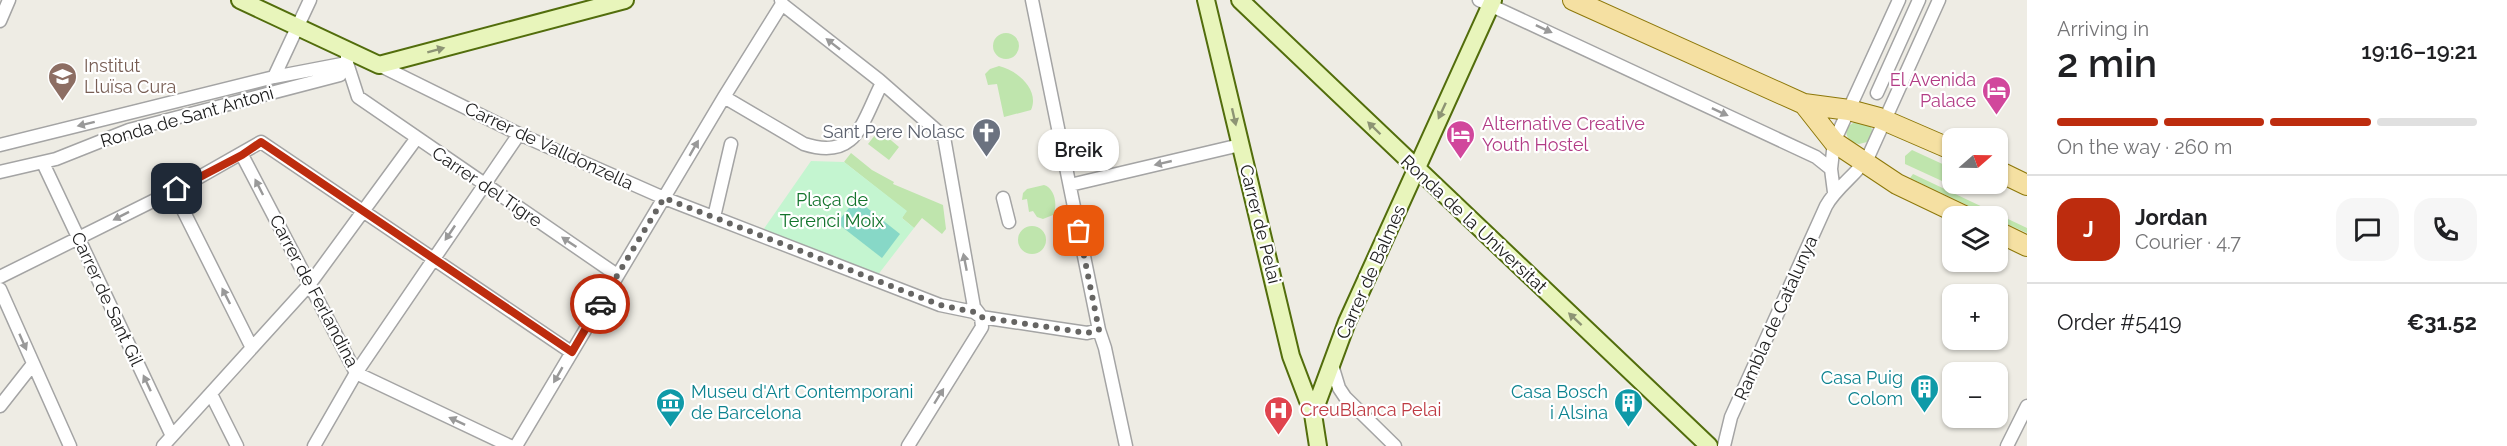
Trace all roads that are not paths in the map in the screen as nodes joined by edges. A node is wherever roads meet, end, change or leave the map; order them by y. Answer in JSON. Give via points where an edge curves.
{"nodes":[{"id":1,"x":9,"y":0,"type":"edge"},
{"id":2,"x":240,"y":0,"type":"edge"},
{"id":3,"x":310,"y":0,"type":"edge"},
{"id":4,"x":625,"y":0,"type":"edge"},
{"id":5,"x":1032,"y":0,"type":"edge"},
{"id":6,"x":1206,"y":0,"type":"edge"},
{"id":7,"x":1240,"y":0,"type":"edge"},
{"id":8,"x":1573,"y":0,"type":"edge"},
{"id":9,"x":1899,"y":0,"type":"edge"},
{"id":10,"x":1918,"y":0,"type":"edge"},
{"id":11,"x":1939,"y":0,"type":"edge"},
{"id":12,"x":781,"y":2,"type":"edge"},
{"id":13,"x":1487,"y":2,"type":"edge"},
{"id":14,"x":606,"y":3,"type":"edge"},
{"id":15,"x":0,"y":21,"type":"edge"},
{"id":16,"x":297,"y":27,"type":"junction"},
{"id":17,"x":347,"y":56,"type":"junction"},
{"id":18,"x":379,"y":65,"type":"junction"},
{"id":19,"x":340,"y":75,"type":"dead end"},
{"id":20,"x":274,"y":77,"type":"junction"},
{"id":21,"x":882,"y":83,"type":"junction"},
{"id":22,"x":1877,"y":93,"type":"dead end"},
{"id":23,"x":724,"y":97,"type":"junction"},
{"id":24,"x":1804,"y":104,"type":"junction"},
{"id":25,"x":1849,"y":110,"type":"junction"},
{"id":26,"x":1886,"y":120,"type":"junction"},
{"id":27,"x":519,"y":134,"type":"junction"},
{"id":28,"x":416,"y":139,"type":"junction"},
{"id":29,"x":1834,"y":142,"type":"junction"},
{"id":30,"x":731,"y":144,"type":"dead end"},
{"id":31,"x":0,"y":145,"type":"edge"},
{"id":32,"x":1240,"y":145,"type":"junction"},
{"id":33,"x":1942,"y":145,"type":"edge"},
{"id":34,"x":242,"y":155,"type":"junction"},
{"id":35,"x":1865,"y":162,"type":"junction"},
{"id":36,"x":43,"y":163,"type":"junction"},
{"id":37,"x":1831,"y":168,"type":"junction"},
{"id":38,"x":1416,"y":169,"type":"junction"},
{"id":39,"x":0,"y":172,"type":"edge"},
{"id":40,"x":2008,"y":175,"type":"edge"},
{"id":41,"x":2027,"y":184,"type":"edge"},
{"id":42,"x":483,"y":185,"type":"junction"},
{"id":43,"x":1070,"y":185,"type":"junction"},
{"id":44,"x":173,"y":190,"type":"junction"},
{"id":45,"x":1834,"y":192,"type":"junction"},
{"id":46,"x":664,"y":198,"type":"junction"},
{"id":47,"x":1004,"y":198,"type":"dead end"},
{"id":48,"x":1943,"y":206,"type":"edge"},
{"id":49,"x":362,"y":210,"type":"junction"},
{"id":50,"x":714,"y":217,"type":"dead end"},
{"id":51,"x":1009,"y":222,"type":"dead end"},
{"id":52,"x":2008,"y":237,"type":"edge"},
{"id":53,"x":78,"y":238,"type":"junction"},
{"id":54,"x":2027,"y":246,"type":"edge"},
{"id":55,"x":434,"y":258,"type":"junction"},
{"id":56,"x":617,"y":275,"type":"junction"},
{"id":57,"x":0,"y":277,"type":"edge"},
{"id":58,"x":309,"y":285,"type":"junction"},
{"id":59,"x":0,"y":289,"type":"edge"},
{"id":60,"x":981,"y":317,"type":"junction"},
{"id":61,"x":1099,"y":330,"type":"junction"},
{"id":62,"x":252,"y":348,"type":"junction"},
{"id":63,"x":572,"y":352,"type":"junction"},
{"id":64,"x":1332,"y":360,"type":"junction"},
{"id":65,"x":33,"y":364,"type":"junction"},
{"id":66,"x":356,"y":373,"type":"junction"},
{"id":67,"x":211,"y":394,"type":"junction"},
{"id":68,"x":0,"y":405,"type":"edge"},
{"id":69,"x":2027,"y":406,"type":"edge"},
{"id":70,"x":1313,"y":414,"type":"junction"},
{"id":71,"x":168,"y":441,"type":"edge"},
{"id":72,"x":70,"y":446,"type":"edge"},
{"id":73,"x":237,"y":446,"type":"edge"},
{"id":74,"x":315,"y":446,"type":"edge"},
{"id":75,"x":510,"y":446,"type":"edge"},
{"id":76,"x":516,"y":446,"type":"edge"},
{"id":77,"x":908,"y":446,"type":"edge"},
{"id":78,"x":1126,"y":446,"type":"edge"},
{"id":79,"x":1318,"y":446,"type":"edge"},
{"id":80,"x":1395,"y":446,"type":"edge"},
{"id":81,"x":1709,"y":446,"type":"edge"},
{"id":82,"x":1724,"y":446,"type":"edge"},
{"id":83,"x":2007,"y":446,"type":"edge"}],
"edges":[{"from":1,"to":15,"type":"street"},
{"from":2,"to":16,"type":"main road"},
{"from":3,"to":16,"type":"street","name":"Ronda de Sant Antoni"},
{"from":4,"to":14,"type":"main road"},
{"from":5,"to":43,"type":"street"},
{"from":6,"to":32,"type":"main road","name":"Carrer de Pelai","one_way":true},
{"from":38,"to":7,"type":"main road","name":"Ronda de la Universitat","one_way":true},
{"from":8,"to":24,"type":"main road"},
{"from":9,"to":25,"type":"street"},
{"from":10,"to":22,"type":"street"},
{"from":11,"to":26,"type":"street","name":"Rambla de Catalunya"},
{"from":21,"to":12,"type":"street","one_way":true},
{"from":12,"to":23,"type":"street"},
{"from":13,"to":37,"type":"street","one_way":true,"via":[[1816,157]]},
{"from":13,"to":38,"type":"main road","name":"Carrer de Balmes","one_way":true},
{"from":18,"to":14,"type":"main road","one_way":true},
{"from":16,"to":17,"type":"main road"},
{"from":16,"to":20,"type":"street","name":"Ronda de Sant Antoni"},
{"from":17,"to":18,"type":"main road"},
{"from":17,"to":20,"type":"street","name":"Ronda de Sant Antoni"},
{"from":17,"to":28,"type":"street","name":"Carrer del Tigre","via":[[358,97]]},
{"from":18,"to":27,"type":"street","name":"Carrer de Valldonzella"},
{"from":19,"to":36,"type":"street","name":"Ronda de Sant Antoni","via":[[129,130]]},
{"from":20,"to":31,"type":"street","name":"Ronda de Sant Antoni","one_way":true},
{"from":21,"to":23,"type":"street","via":[[853,140],[833,150],[804,144]]},
{"from":60,"to":21,"type":"street","one_way":true,"via":[[974,307],[944,137]]},
{"from":46,"to":23,"type":"street","one_way":true},
{"from":24,"to":25,"type":"main road"},
{"from":24,"to":29,"type":"main road"},
{"from":25,"to":26,"type":"main road"},
{"from":25,"to":29,"type":"street"},
{"from":26,"to":33,"type":"main road"},
{"from":26,"to":35,"type":"street","name":"Rambla de Catalunya"},
{"from":27,"to":42,"type":"street"},
{"from":27,"to":46,"type":"street","name":"Carrer de Valldonzella"},
{"from":28,"to":42,"type":"street","name":"Carrer del Tigre"},
{"from":28,"to":49,"type":"street"},
{"from":29,"to":35,"type":"main road"},
{"from":29,"to":37,"type":"street"},
{"from":30,"to":50,"type":"street"},
{"from":32,"to":43,"type":"street","one_way":true},
{"from":32,"to":70,"type":"main road","name":"Carrer de Pelai","via":[[1294,365]]},
{"from":34,"to":44,"type":"street"},
{"from":34,"to":49,"type":"street","via":[[261,142]]},
{"from":58,"to":34,"type":"street","name":"Carrer de Ferlandina","one_way":true},
{"from":35,"to":45,"type":"street","name":"Rambla de Catalunya"},
{"from":35,"to":48,"type":"main road","via":[[1897,184]]},
{"from":36,"to":39,"type":"street","name":"Ronda de Sant Antoni"},
{"from":36,"to":53,"type":"street","name":"Carrer de Sant Gil"},
{"from":37,"to":45,"type":"street"},
{"from":38,"to":64,"type":"main road","name":"Carrer de Balmes"},
{"from":81,"to":38,"type":"main road","name":"Ronda de la Universitat","one_way":true},
{"from":40,"to":41,"type":"main road"},
{"from":42,"to":55,"type":"street","one_way":true},
{"from":56,"to":42,"type":"street","name":"Carrer del Tigre","one_way":true},
{"from":43,"to":61,"type":"street"},
{"from":44,"to":53,"type":"street","one_way":true},
{"from":62,"to":44,"type":"street","one_way":true},
{"from":45,"to":82,"type":"street","name":"Rambla de Catalunya","via":[[1731,417]]},
{"from":46,"to":56,"type":"street"},
{"from":46,"to":60,"type":"street","name":"Carrer de Valldonzella","via":[[940,305]]},
{"from":47,"to":51,"type":"street"},
{"from":49,"to":55,"type":"street"},
{"from":49,"to":58,"type":"street"},
{"from":52,"to":54,"type":"main road"},
{"from":53,"to":57,"type":"street"},
{"from":71,"to":53,"type":"street","name":"Carrer de Sant Gil","one_way":true},
{"from":55,"to":63,"type":"street"},
{"from":55,"to":66,"type":"street"},
{"from":56,"to":63,"type":"street"},
{"from":58,"to":62,"type":"street"},
{"from":58,"to":66,"type":"street","name":"Carrer de Ferlandina"},
{"from":59,"to":65,"type":"street","one_way":true},
{"from":60,"to":61,"type":"street","name":"Carrer de Valldonzella","via":[[1087,333]]},
{"from":77,"to":60,"type":"street","one_way":true,"via":[[982,327]]},
{"from":61,"to":78,"type":"street"},
{"from":62,"to":67,"type":"street"},
{"from":63,"to":76,"type":"street","one_way":true},
{"from":64,"to":70,"type":"main road","name":"Carrer de Balmes"},
{"from":64,"to":80,"type":"street","via":[[1335,377],[1346,397]]},
{"from":65,"to":68,"type":"street"},
{"from":65,"to":72,"type":"street"},
{"from":66,"to":74,"type":"street"},
{"from":75,"to":66,"type":"street","name":"Carrer de Ferlandina","one_way":true},
{"from":67,"to":71,"type":"street"},
{"from":67,"to":73,"type":"street"},
{"from":69,"to":83,"type":"street"},
{"from":70,"to":79,"type":"main road","name":"Carrer de Pelai"}]}
